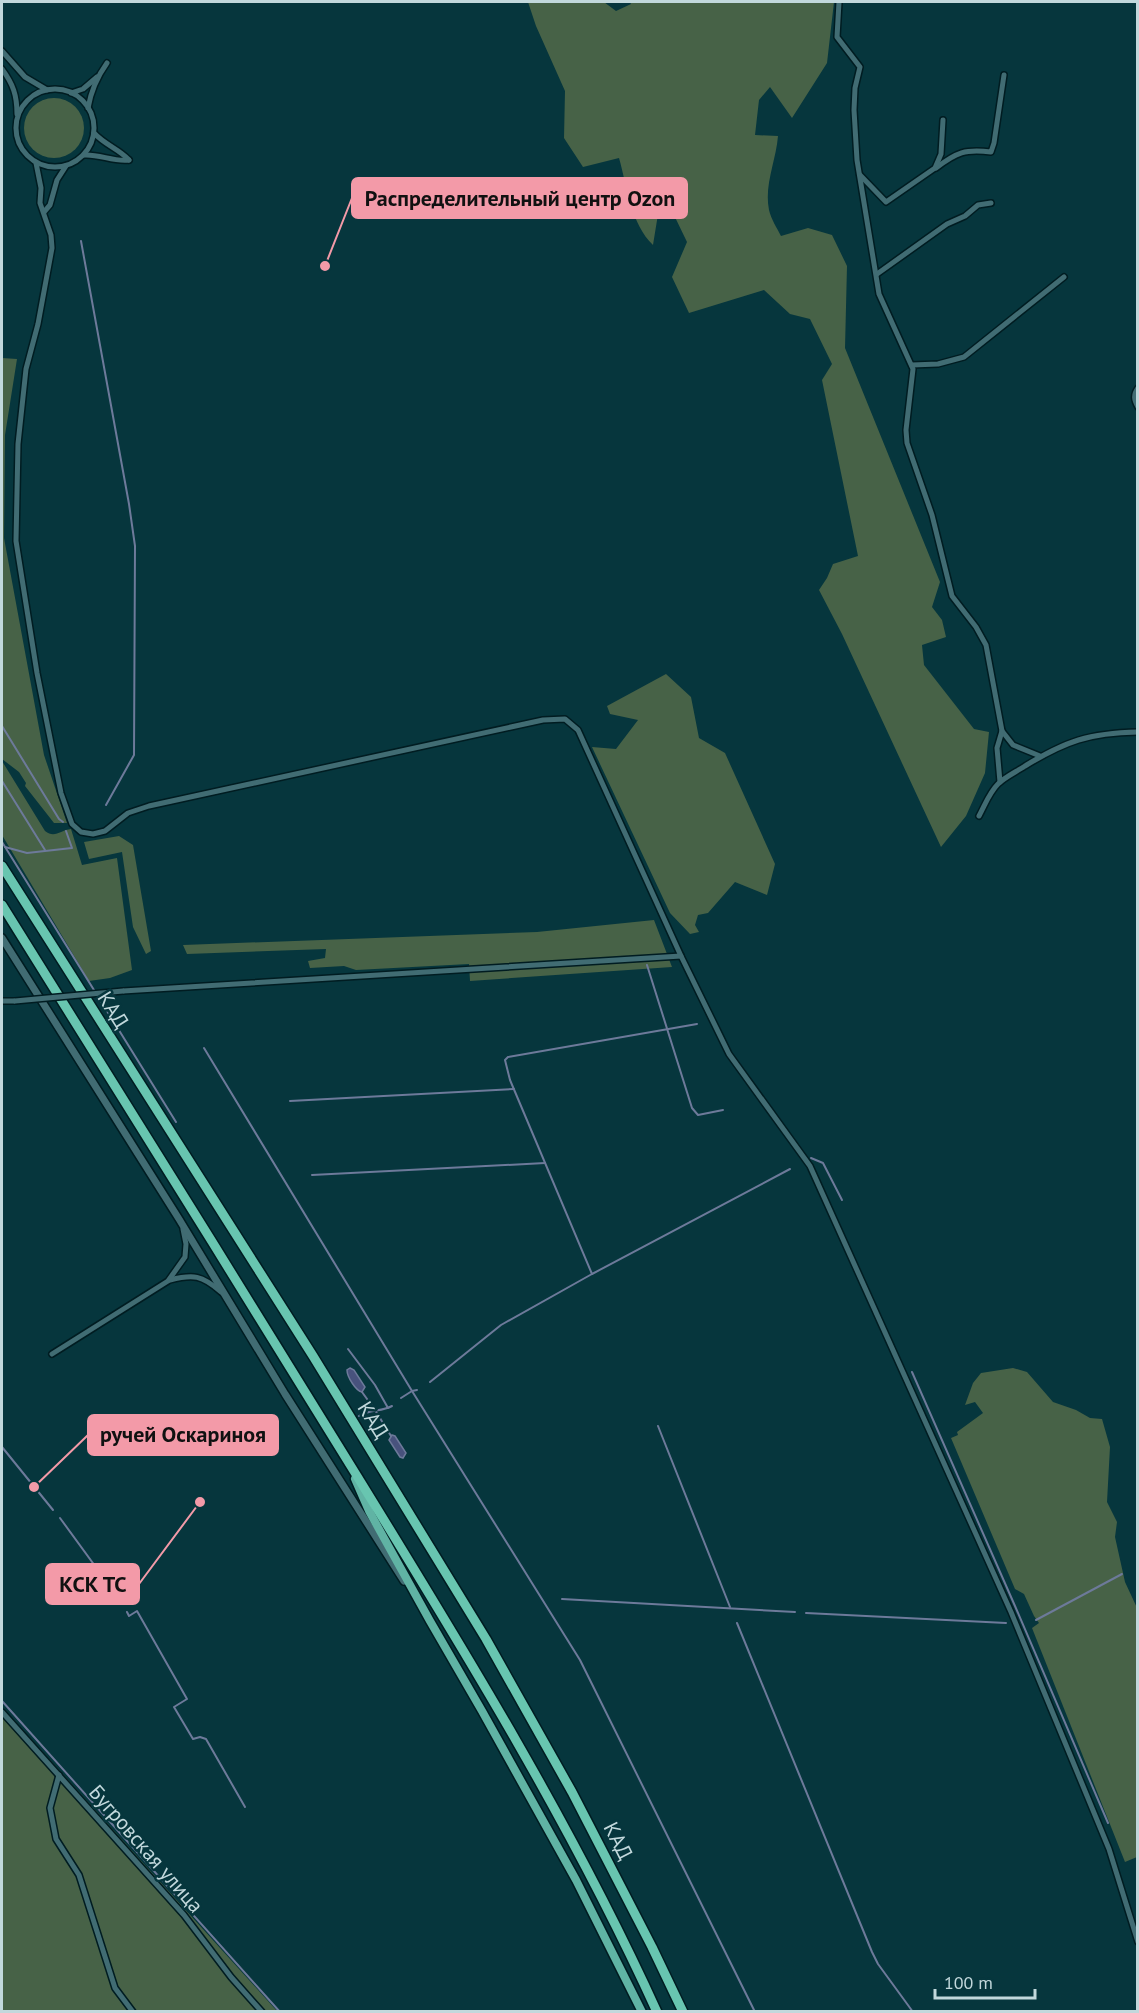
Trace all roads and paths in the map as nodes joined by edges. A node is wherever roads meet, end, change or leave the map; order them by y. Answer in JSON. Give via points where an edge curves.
{"nodes":[{"id":1,"x":839,"y":2,"type":"edge"},
{"id":2,"x":2,"y":51,"type":"edge"},
{"id":3,"x":107,"y":63,"type":"dead end"},
{"id":4,"x":2,"y":69,"type":"edge"},
{"id":5,"x":1004,"y":75,"type":"dead end"},
{"id":6,"x":98,"y":76,"type":"junction"},
{"id":7,"x":47,"y":90,"type":"junction"},
{"id":8,"x":72,"y":93,"type":"junction"},
{"id":9,"x":88,"y":108,"type":"junction"},
{"id":10,"x":17,"y":116,"type":"junction"},
{"id":11,"x":943,"y":120,"type":"dead end"},
{"id":12,"x":94,"y":133,"type":"junction"},
{"id":13,"x":84,"y":155,"type":"junction"},
{"id":14,"x":36,"y":163,"type":"junction"},
{"id":15,"x":66,"y":166,"type":"junction"},
{"id":16,"x":935,"y":168,"type":"junction"},
{"id":17,"x":859,"y":174,"type":"junction"},
{"id":18,"x":991,"y":203,"type":"dead end"},
{"id":19,"x":44,"y":212,"type":"junction"},
{"id":20,"x":877,"y":274,"type":"junction"},
{"id":21,"x":1064,"y":277,"type":"dead end"},
{"id":22,"x":912,"y":365,"type":"junction"},
{"id":23,"x":1137,"y":388,"type":"edge"},
{"id":24,"x":1137,"y":407,"type":"edge"},
{"id":25,"x":1002,"y":731,"type":"junction"},
{"id":26,"x":1137,"y":732,"type":"edge"},
{"id":27,"x":1040,"y":756,"type":"junction"},
{"id":28,"x":1000,"y":782,"type":"junction"},
{"id":29,"x":979,"y":816,"type":"dead end"},
{"id":30,"x":2,"y":866,"type":"edge"},
{"id":31,"x":2,"y":905,"type":"edge"},
{"id":32,"x":2,"y":938,"type":"edge"},
{"id":33,"x":681,"y":956,"type":"junction"},
{"id":34,"x":2,"y":1001,"type":"edge"},
{"id":35,"x":179,"y":1219,"type":"junction"},
{"id":36,"x":168,"y":1281,"type":"junction"},
{"id":37,"x":228,"y":1299,"type":"junction"},
{"id":38,"x":52,"y":1354,"type":"dead end"},
{"id":39,"x":345,"y":1456,"type":"junction"},
{"id":40,"x":430,"y":1621,"type":"junction"},
{"id":41,"x":2,"y":1712,"type":"edge"},
{"id":42,"x":59,"y":1775,"type":"junction"},
{"id":43,"x":1137,"y":1942,"type":"edge"},
{"id":44,"x":133,"y":2012,"type":"edge"},
{"id":45,"x":262,"y":2012,"type":"edge"},
{"id":46,"x":642,"y":2012,"type":"edge"},
{"id":47,"x":657,"y":2012,"type":"edge"},
{"id":48,"x":682,"y":2012,"type":"edge"}],
"edges":[{"from":1,"to":17,"type":"street","via":[[837,37],[860,67],[854,110]]},
{"from":2,"to":7,"type":"street","via":[[25,77]]},
{"from":3,"to":6,"type":"street"},
{"from":4,"to":10,"type":"street","via":[[14,86]]},
{"from":5,"to":16,"type":"street","via":[[991,152],[959,152]]},
{"from":6,"to":8,"type":"street"},
{"from":6,"to":9,"type":"street"},
{"from":7,"to":8,"type":"street"},
{"from":7,"to":10,"type":"street","via":[[29,99]]},
{"from":8,"to":9,"type":"street"},
{"from":9,"to":12,"type":"street"},
{"from":10,"to":14,"type":"street","via":[[15,127],[20,148]]},
{"from":11,"to":16,"type":"street","via":[[941,154]]},
{"from":12,"to":13,"type":"street"},
{"from":12,"to":13,"type":"street","via":[[129,160]]},
{"from":13,"to":15,"type":"street"},
{"from":14,"to":15,"type":"street"},
{"from":14,"to":19,"type":"street"},
{"from":15,"to":19,"type":"street"},
{"from":16,"to":17,"type":"street","via":[[886,202]]},
{"from":17,"to":20,"type":"street"},
{"from":18,"to":20,"type":"street","via":[[978,205],[947,224]]},
{"from":19,"to":33,"type":"street","via":[[52,248],[26,369],[18,444],[16,541],[39,684],[61,792],[72,824],[81,832],[93,834],[105,831],[128,813],[149,806],[531,723],[565,719],[578,730]]},
{"from":20,"to":22,"type":"street","via":[[879,294]]},
{"from":21,"to":22,"type":"street","via":[[964,357]]},
{"from":22,"to":25,"type":"street","via":[[907,443],[932,515],[952,596],[986,645]]},
{"from":23,"to":24,"type":"street"},
{"from":25,"to":27,"type":"street","via":[[1013,745]]},
{"from":25,"to":28,"type":"street","via":[[997,748]]},
{"from":26,"to":27,"type":"street","via":[[1079,738]]},
{"from":27,"to":28,"type":"street"},
{"from":28,"to":29,"type":"street"},
{"from":30,"to":48,"type":"highway","name":"КАД","via":[[313,1356],[486,1640],[573,1792]]},
{"from":31,"to":39,"type":"highway","name":"КАД"},
{"from":32,"to":35,"type":"street"},
{"from":33,"to":34,"type":"street","bridge":true},
{"from":33,"to":43,"type":"street","via":[[729,1054],[810,1166],[1011,1612],[1109,1849]]},
{"from":35,"to":36,"type":"street","via":[[185,1257]]},
{"from":35,"to":37,"type":"street"},
{"from":36,"to":37,"type":"street","via":[[195,1276]]},
{"from":36,"to":38,"type":"street"},
{"from":37,"to":40,"type":"street"},
{"from":39,"to":40,"type":"highway","via":[[369,1510]]},
{"from":39,"to":47,"type":"highway","name":"КАД","via":[[466,1653],[552,1804]]},
{"from":40,"to":46,"type":"highway","via":[[576,1880]]},
{"from":41,"to":42,"type":"street","name":"Бугровская улица"},
{"from":42,"to":44,"type":"street","via":[[50,1808],[56,1839],[79,1875],[115,1988]]},
{"from":42,"to":45,"type":"street","name":"Бугровская улица","via":[[184,1914]]}]}
